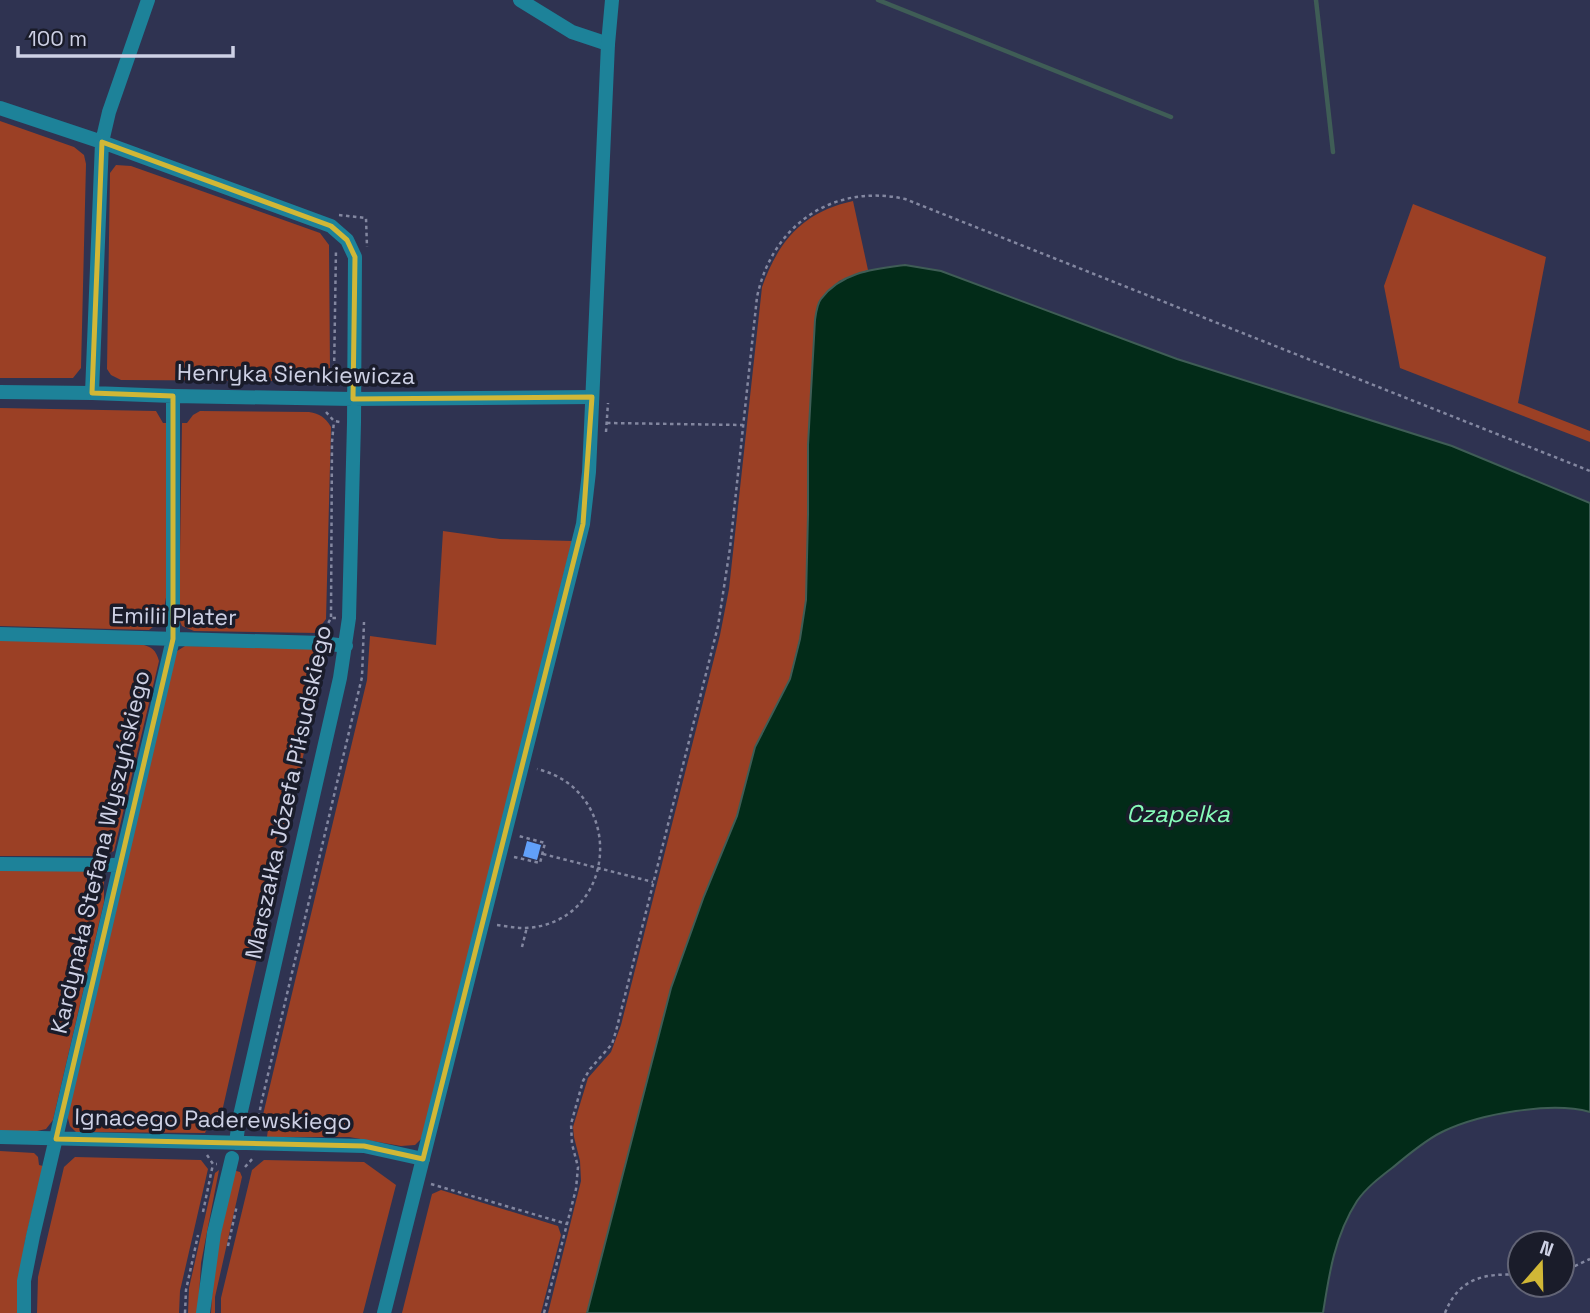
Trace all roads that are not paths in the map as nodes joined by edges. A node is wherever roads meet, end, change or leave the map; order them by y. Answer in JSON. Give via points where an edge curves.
{"nodes":[{"id":1,"x":148,"y":0,"type":"edge"},
{"id":2,"x":520,"y":0,"type":"edge"},
{"id":3,"x":611,"y":0,"type":"edge"},
{"id":4,"x":608,"y":44,"type":"junction"},
{"id":5,"x":0,"y":108,"type":"edge"},
{"id":6,"x":102,"y":142,"type":"junction"},
{"id":7,"x":0,"y":393,"type":"edge"},
{"id":8,"x":92,"y":393,"type":"junction"},
{"id":9,"x":173,"y":396,"type":"junction"},
{"id":10,"x":592,"y":397,"type":"junction"},
{"id":11,"x":353,"y":399,"type":"junction"},
{"id":12,"x":0,"y":634,"type":"edge"},
{"id":13,"x":173,"y":639,"type":"junction"},
{"id":14,"x":346,"y":646,"type":"junction"},
{"id":15,"x":0,"y":864,"type":"edge"},
{"id":16,"x":120,"y":865,"type":"junction"},
{"id":17,"x":0,"y":1137,"type":"edge"},
{"id":18,"x":56,"y":1139,"type":"junction"},
{"id":19,"x":236,"y":1143,"type":"junction"},
{"id":20,"x":232,"y":1158,"type":"dead end"},
{"id":21,"x":423,"y":1159,"type":"junction"},
{"id":22,"x":24,"y":1313,"type":"edge"},
{"id":23,"x":203,"y":1313,"type":"edge"},
{"id":24,"x":384,"y":1313,"type":"edge"}],
"edges":[{"from":1,"to":6,"type":"street"},
{"from":2,"to":4,"type":"street","via":[[572,32]]},
{"from":3,"to":4,"type":"street"},
{"from":4,"to":10,"type":"street"},
{"from":5,"to":6,"type":"street"},
{"from":6,"to":8,"type":"street"},
{"from":6,"to":11,"type":"street","name":"Marszałka Józefa Piłsudskiego","via":[[331,226],[355,257]]},
{"from":7,"to":8,"type":"street","name":"Henryka Sienkiewicza"},
{"from":8,"to":9,"type":"street","name":"Henryka Sienkiewicza"},
{"from":9,"to":11,"type":"street","name":"Henryka Sienkiewicza"},
{"from":9,"to":13,"type":"street","name":"Kardynała Stefana Wyszyńskiego"},
{"from":10,"to":11,"type":"street","name":"Henryka Sienkiewicza"},
{"from":10,"to":21,"type":"street","via":[[589,472],[580,534]]},
{"from":11,"to":14,"type":"street","name":"Marszałka Józefa Piłsudskiego"},
{"from":12,"to":13,"type":"street","name":"Emilii Plater"},
{"from":13,"to":14,"type":"street","name":"Emilii Plater"},
{"from":13,"to":16,"type":"street","name":"Kardynała Stefana Wyszyńskiego"},
{"from":14,"to":19,"type":"street","name":"Marszałka Józefa Piłsudskiego"},
{"from":15,"to":16,"type":"street"},
{"from":16,"to":18,"type":"street","name":"Kardynała Stefana Wyszyńskiego"},
{"from":17,"to":18,"type":"street","name":"Ignacego Paderewskiego"},
{"from":18,"to":19,"type":"street","name":"Ignacego Paderewskiego"},
{"from":18,"to":22,"type":"street","name":"Kardynała Stefana Wyszyńskiego","via":[[24,1281]]},
{"from":19,"to":21,"type":"street","name":"Ignacego Paderewskiego","via":[[364,1146]]},
{"from":20,"to":23,"type":"street","via":[[214,1233]]},
{"from":21,"to":24,"type":"street"}]}
